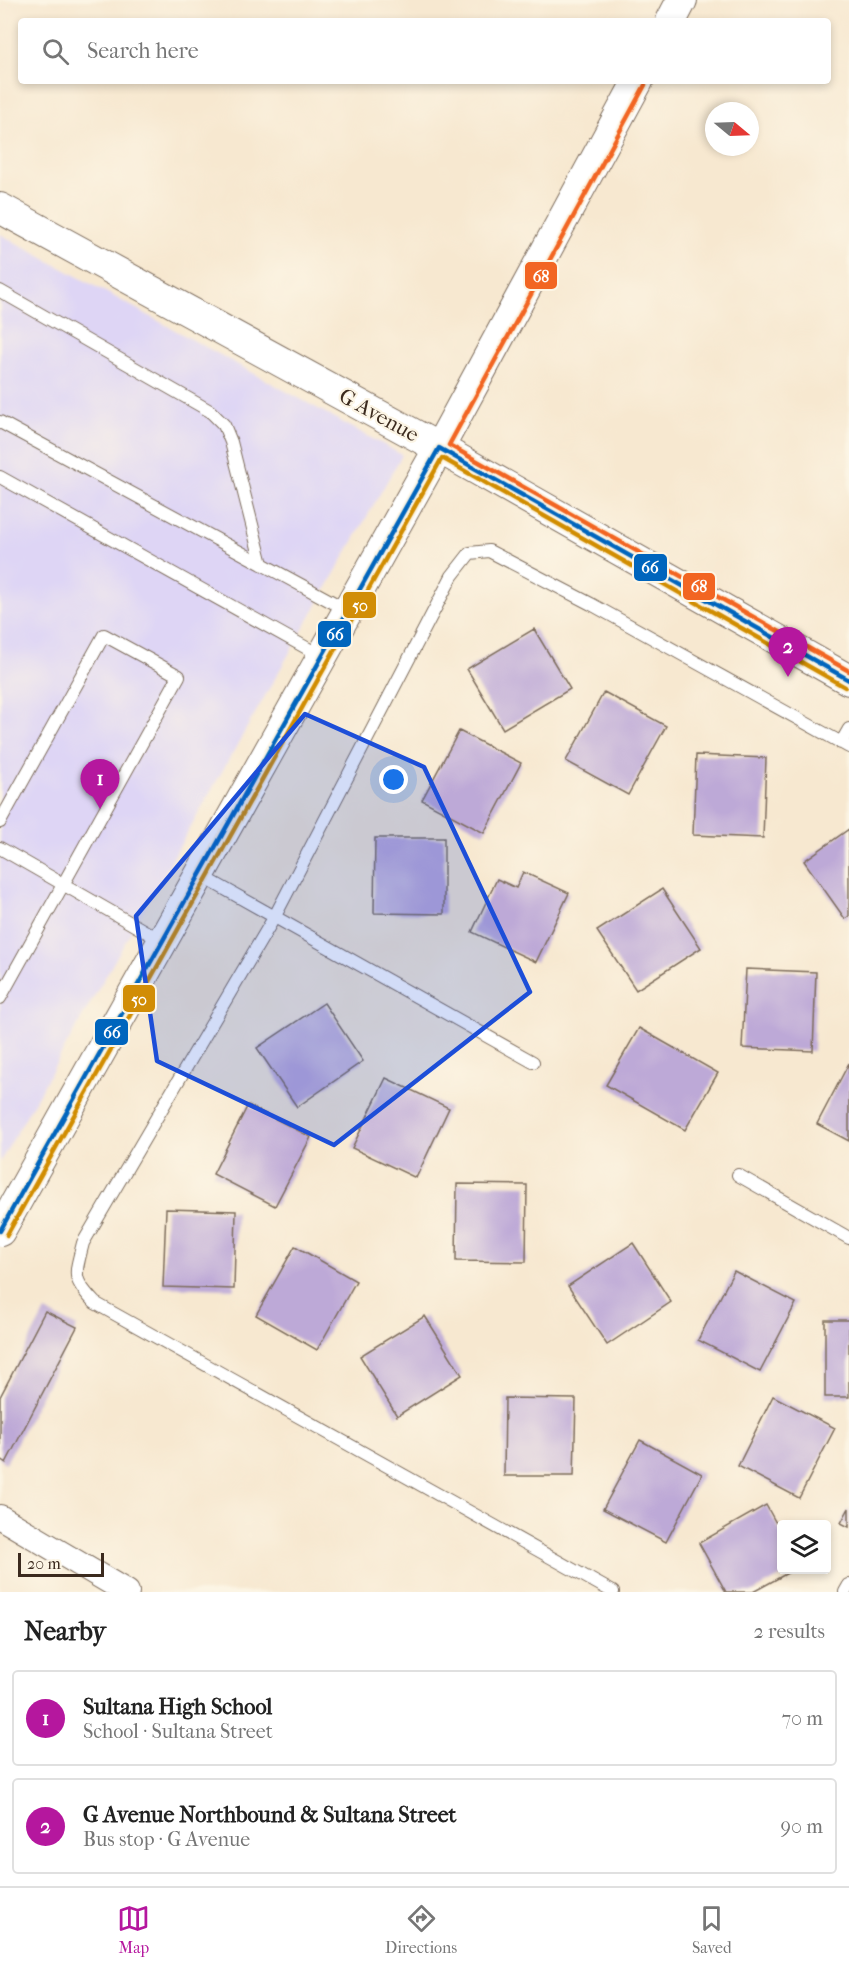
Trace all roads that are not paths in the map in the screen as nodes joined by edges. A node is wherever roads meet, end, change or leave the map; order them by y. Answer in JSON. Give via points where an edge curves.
{"nodes":[{"id":1,"x":682,"y":0,"type":"edge"},
{"id":2,"x":673,"y":18,"type":"edge"},
{"id":3,"x":636,"y":84,"type":"edge"},
{"id":4,"x":0,"y":208,"type":"edge"},
{"id":5,"x":0,"y":291,"type":"edge"},
{"id":6,"x":0,"y":422,"type":"edge"},
{"id":7,"x":439,"y":448,"type":"junction"},
{"id":8,"x":0,"y":477,"type":"edge"},
{"id":9,"x":262,"y":564,"type":"junction"},
{"id":10,"x":347,"y":610,"type":"junction"},
{"id":11,"x":321,"y":656,"type":"junction"},
{"id":12,"x":849,"y":680,"type":"edge"},
{"id":13,"x":849,"y":729,"type":"edge"},
{"id":14,"x":845,"y":745,"type":"edge"},
{"id":15,"x":0,"y":822,"type":"edge"},
{"id":16,"x":0,"y":848,"type":"edge"},
{"id":17,"x":200,"y":875,"type":"junction"},
{"id":18,"x":62,"y":885,"type":"junction"},
{"id":19,"x":275,"y":916,"type":"junction"},
{"id":20,"x":162,"y":941,"type":"junction"},
{"id":21,"x":0,"y":998,"type":"edge"},
{"id":22,"x":533,"y":1062,"type":"dead end"},
{"id":23,"x":738,"y":1175,"type":"dead end"},
{"id":24,"x":0,"y":1231,"type":"edge"},
{"id":25,"x":849,"y":1239,"type":"edge"},
{"id":26,"x":0,"y":1517,"type":"edge"},
{"id":27,"x":849,"y":1585,"type":"edge"},
{"id":28,"x":127,"y":1592,"type":"edge"},
{"id":29,"x":613,"y":1592,"type":"edge"},
{"id":30,"x":845,"y":1592,"type":"edge"}],
"edges":[{"from":1,"to":2,"type":"street"},
{"from":3,"to":7,"type":"street"},
{"from":4,"to":7,"type":"street","name":"G Avenue"},
{"from":5,"to":9,"type":"lane","via":[[210,411],[224,425]]},
{"from":6,"to":9,"type":"lane"},
{"from":7,"to":10,"type":"street"},
{"from":7,"to":12,"type":"street","name":"G Avenue"},
{"from":8,"to":11,"type":"lane"},
{"from":9,"to":10,"type":"lane"},
{"from":10,"to":11,"type":"street"},
{"from":11,"to":17,"type":"street"},
{"from":13,"to":14,"type":"lane"},
{"from":14,"to":19,"type":"lane","via":[[489,551],[470,553],[452,576]]},
{"from":15,"to":18,"type":"lane","via":[[104,635],[179,676]]},
{"from":16,"to":18,"type":"lane"},
{"from":17,"to":19,"type":"lane"},
{"from":17,"to":20,"type":"street"},
{"from":18,"to":20,"type":"lane"},
{"from":18,"to":21,"type":"lane"},
{"from":19,"to":22,"type":"lane"},
{"from":19,"to":29,"type":"lane","via":[[83,1243],[76,1272],[79,1286],[95,1303]]},
{"from":20,"to":24,"type":"street"},
{"from":23,"to":25,"type":"lane"},
{"from":26,"to":28,"type":"street"},
{"from":27,"to":30,"type":"lane"}]}
